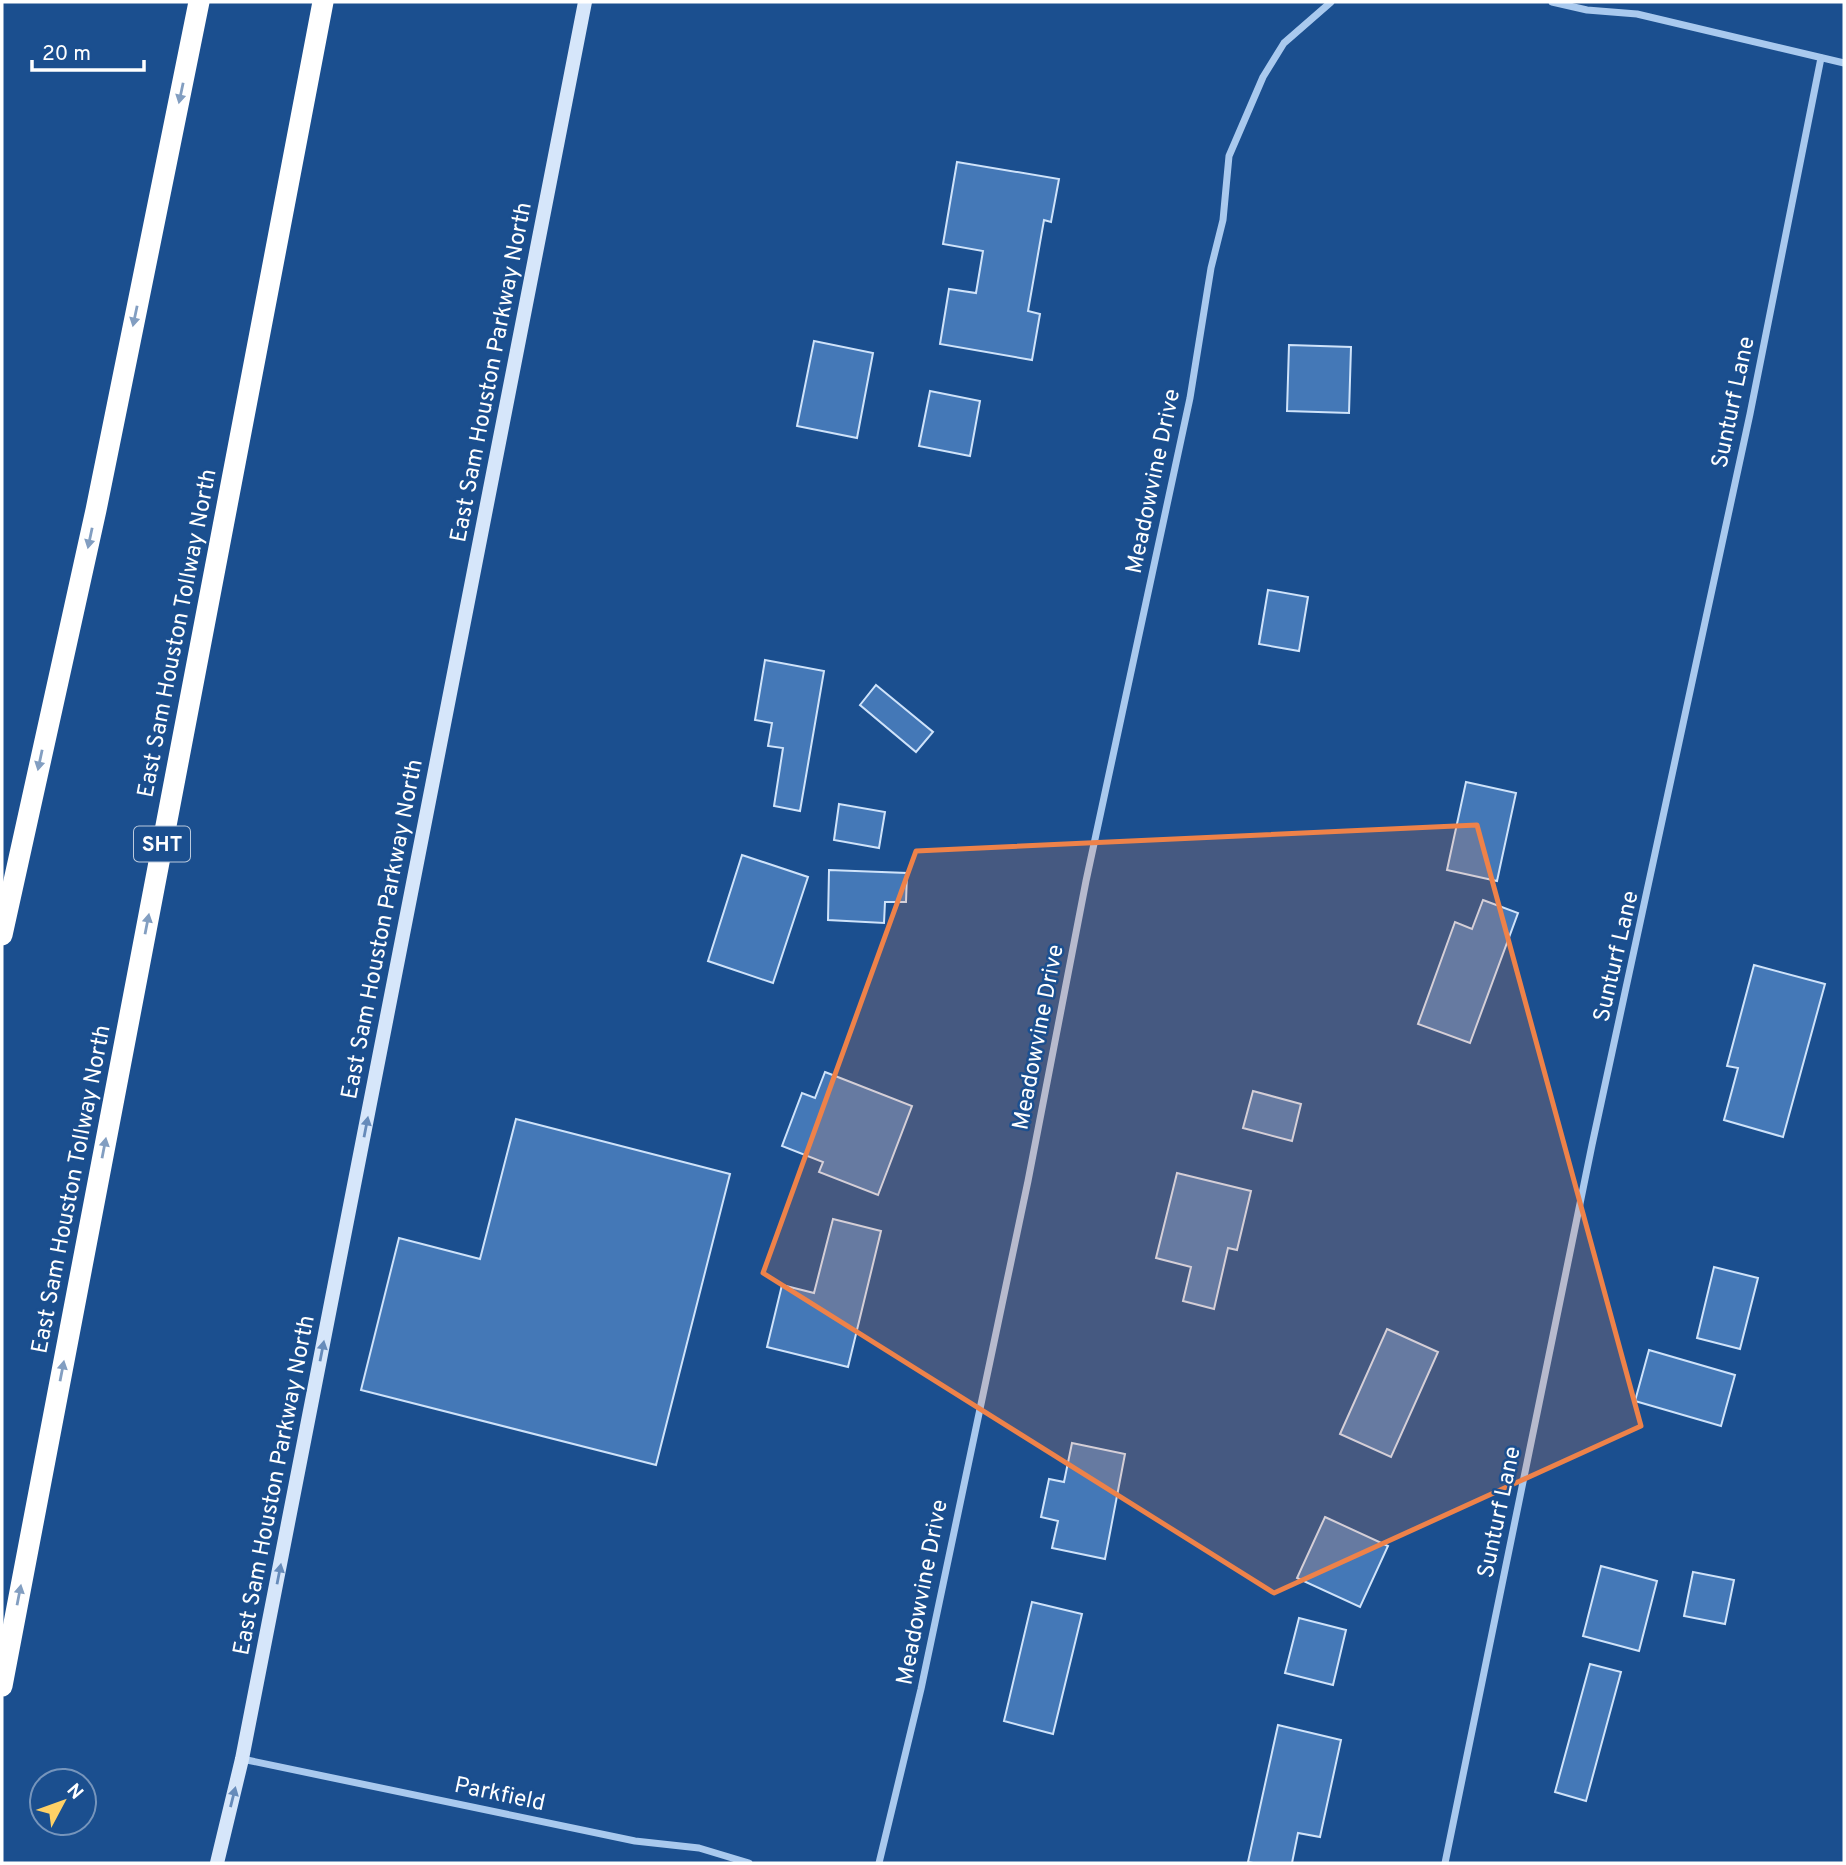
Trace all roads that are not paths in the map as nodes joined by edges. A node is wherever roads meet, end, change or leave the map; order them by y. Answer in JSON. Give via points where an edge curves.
{"nodes":[{"id":1,"x":200,"y":2,"type":"edge"},
{"id":2,"x":323,"y":2,"type":"edge"},
{"id":3,"x":585,"y":2,"type":"edge"},
{"id":4,"x":1331,"y":2,"type":"edge"},
{"id":5,"x":1552,"y":2,"type":"edge"},
{"id":6,"x":1821,"y":58,"type":"junction"},
{"id":7,"x":1844,"y":63,"type":"edge"},
{"id":8,"x":2,"y":935,"type":"edge"},
{"id":9,"x":2,"y":1686,"type":"edge"},
{"id":10,"x":242,"y":1759,"type":"junction"},
{"id":11,"x":217,"y":1863,"type":"edge"},
{"id":12,"x":749,"y":1863,"type":"edge"},
{"id":13,"x":879,"y":1863,"type":"edge"},
{"id":14,"x":1445,"y":1863,"type":"edge"}],
"edges":[{"from":1,"to":8,"type":"highway","one_way":true},
{"from":9,"to":2,"type":"highway","name":"East Sam Houston Tollway North","number":"SHT","one_way":true},
{"from":10,"to":3,"type":"main road","name":"East Sam Houston Parkway North","one_way":true},
{"from":4,"to":13,"type":"street","name":"Meadowvine Drive","via":[[1284,43],[1263,77],[1229,156],[1223,216],[1190,398],[1086,881],[1026,1195],[921,1689]]},
{"from":5,"to":6,"type":"street","via":[[1637,13]]},
{"from":6,"to":7,"type":"street"},
{"from":6,"to":14,"type":"street","name":"Sunturf Lane"},
{"from":11,"to":10,"type":"main road","name":"East Sam Houston Parkway North","one_way":true},
{"from":10,"to":12,"type":"street","name":"Parkfield","via":[[635,1841],[699,1848]]}]}
